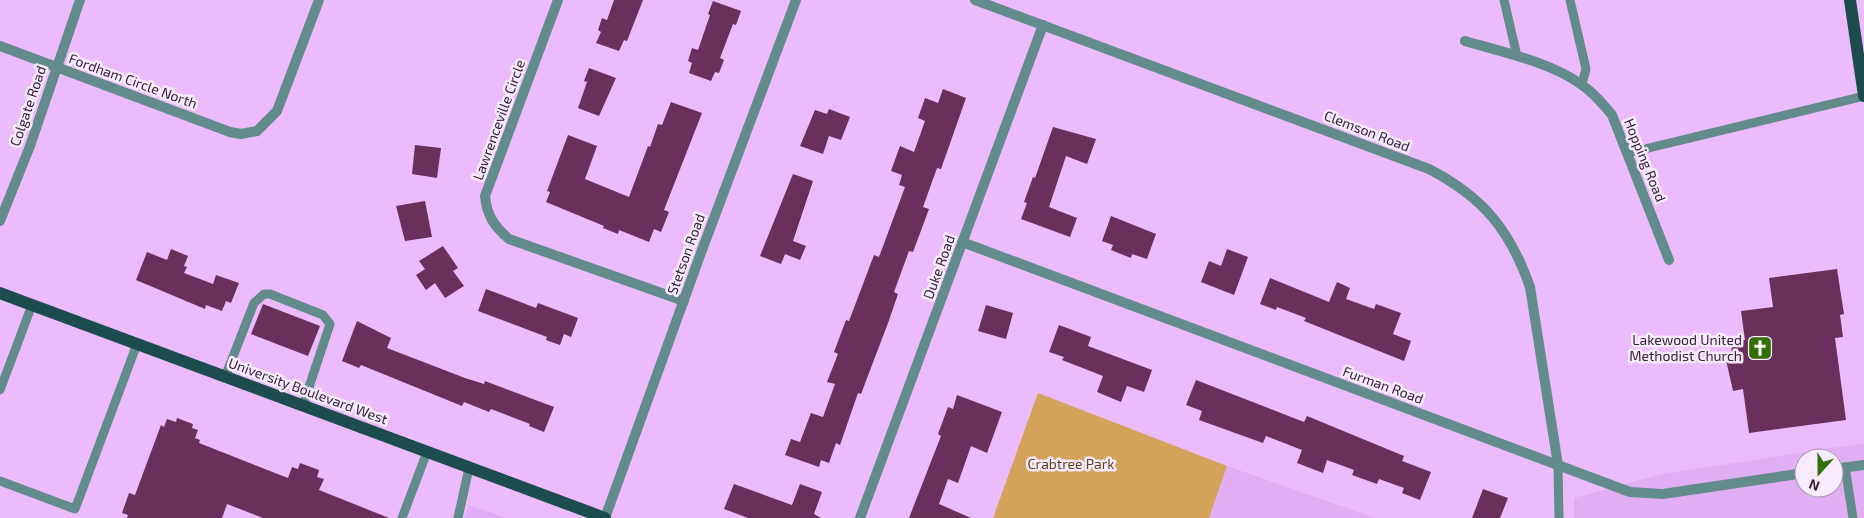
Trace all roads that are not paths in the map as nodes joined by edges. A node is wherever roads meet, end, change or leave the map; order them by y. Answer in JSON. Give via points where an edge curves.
{"nodes":[{"id":1,"x":80,"y":0,"type":"edge"},
{"id":2,"x":319,"y":0,"type":"edge"},
{"id":3,"x":558,"y":0,"type":"edge"},
{"id":4,"x":796,"y":0,"type":"edge"},
{"id":5,"x":976,"y":0,"type":"edge"},
{"id":6,"x":1504,"y":0,"type":"edge"},
{"id":7,"x":1570,"y":0,"type":"edge"},
{"id":8,"x":1850,"y":0,"type":"edge"},
{"id":9,"x":1044,"y":25,"type":"junction"},
{"id":10,"x":1465,"y":41,"type":"dead end"},
{"id":11,"x":0,"y":46,"type":"edge"},
{"id":12,"x":1517,"y":56,"type":"junction"},
{"id":13,"x":56,"y":67,"type":"junction"},
{"id":14,"x":1863,"y":75,"type":"edge"},
{"id":15,"x":1582,"y":84,"type":"junction"},
{"id":16,"x":1864,"y":96,"type":"edge"},
{"id":17,"x":1628,"y":153,"type":"junction"},
{"id":18,"x":0,"y":221,"type":"edge"},
{"id":19,"x":962,"y":242,"type":"junction"},
{"id":20,"x":1669,"y":260,"type":"dead end"},
{"id":21,"x":0,"y":293,"type":"edge"},
{"id":22,"x":684,"y":300,"type":"junction"},
{"id":23,"x":32,"y":305,"type":"junction"},
{"id":24,"x":136,"y":344,"type":"junction"},
{"id":25,"x":225,"y":377,"type":"junction"},
{"id":26,"x":0,"y":390,"type":"edge"},
{"id":27,"x":303,"y":406,"type":"junction"},
{"id":28,"x":427,"y":452,"type":"junction"},
{"id":29,"x":1558,"y":465,"type":"junction"},
{"id":30,"x":1864,"y":465,"type":"edge"},
{"id":31,"x":1844,"y":467,"type":"edge"},
{"id":32,"x":469,"y":468,"type":"junction"},
{"id":33,"x":1794,"y":475,"type":"edge"},
{"id":34,"x":0,"y":480,"type":"edge"},
{"id":35,"x":1844,"y":486,"type":"edge"},
{"id":36,"x":402,"y":518,"type":"edge"},
{"id":37,"x":458,"y":518,"type":"edge"},
{"id":38,"x":605,"y":518,"type":"edge"},
{"id":39,"x":860,"y":518,"type":"edge"},
{"id":40,"x":1559,"y":518,"type":"edge"},
{"id":41,"x":1853,"y":518,"type":"edge"}],
"edges":[{"from":1,"to":13,"type":"street","name":"Colgate Road"},
{"from":2,"to":13,"type":"street","name":"Fordham Circle North","via":[[277,111],[257,131],[230,132]]},
{"from":3,"to":22,"type":"street","name":"Lawrenceville Circle","via":[[486,196],[487,210],[494,225],[509,239]]},
{"from":4,"to":22,"type":"street","name":"Stetson Road"},
{"from":5,"to":9,"type":"street","name":"Clemson Road"},
{"from":6,"to":12,"type":"lane"},
{"from":7,"to":15,"type":"lane","via":[[1586,69]]},
{"from":8,"to":14,"type":"main road"},
{"from":9,"to":19,"type":"street","name":"Duke Road"},
{"from":9,"to":29,"type":"street","name":"Clemson Road","via":[[1429,169],[1452,181],[1478,201],[1509,238],[1530,287]]},
{"from":10,"to":12,"type":"street","name":"Hopping Road"},
{"from":11,"to":13,"type":"street","name":"Fordham Circle North"},
{"from":12,"to":15,"type":"street","name":"Hopping Road"},
{"from":13,"to":18,"type":"street","name":"Colgate Road","via":[[30,146]]},
{"from":14,"to":16,"type":"main road"},
{"from":15,"to":17,"type":"street","name":"Hopping Road","via":[[1612,115]]},
{"from":16,"to":17,"type":"lane"},
{"from":17,"to":20,"type":"street","name":"Hopping Road"},
{"from":19,"to":29,"type":"street","name":"Furman Road"},
{"from":19,"to":39,"type":"street","name":"Duke Road"},
{"from":21,"to":23,"type":"main road","name":"University Boulevard West"},
{"from":22,"to":38,"type":"street","name":"Stetson Road"},
{"from":23,"to":24,"type":"main road","name":"University Boulevard West"},
{"from":23,"to":26,"type":"lane"},
{"from":24,"to":25,"type":"main road","name":"University Boulevard West"},
{"from":24,"to":34,"type":"lane","via":[[76,509]]},
{"from":25,"to":27,"type":"main road","name":"University Boulevard West"},
{"from":25,"to":27,"type":"lane","via":[[254,303],[264,294],[270,294],[328,319],[329,331]]},
{"from":27,"to":28,"type":"main road","name":"University Boulevard West"},
{"from":28,"to":32,"type":"main road","name":"University Boulevard West"},
{"from":28,"to":36,"type":"lane"},
{"from":29,"to":33,"type":"street","name":"Furman Road","via":[[1619,488],[1652,495]]},
{"from":29,"to":40,"type":"lane"},
{"from":30,"to":31,"type":"street"},
{"from":32,"to":37,"type":"lane"},
{"from":32,"to":38,"type":"main road","name":"University Boulevard West"},
{"from":35,"to":41,"type":"lane"}]}
